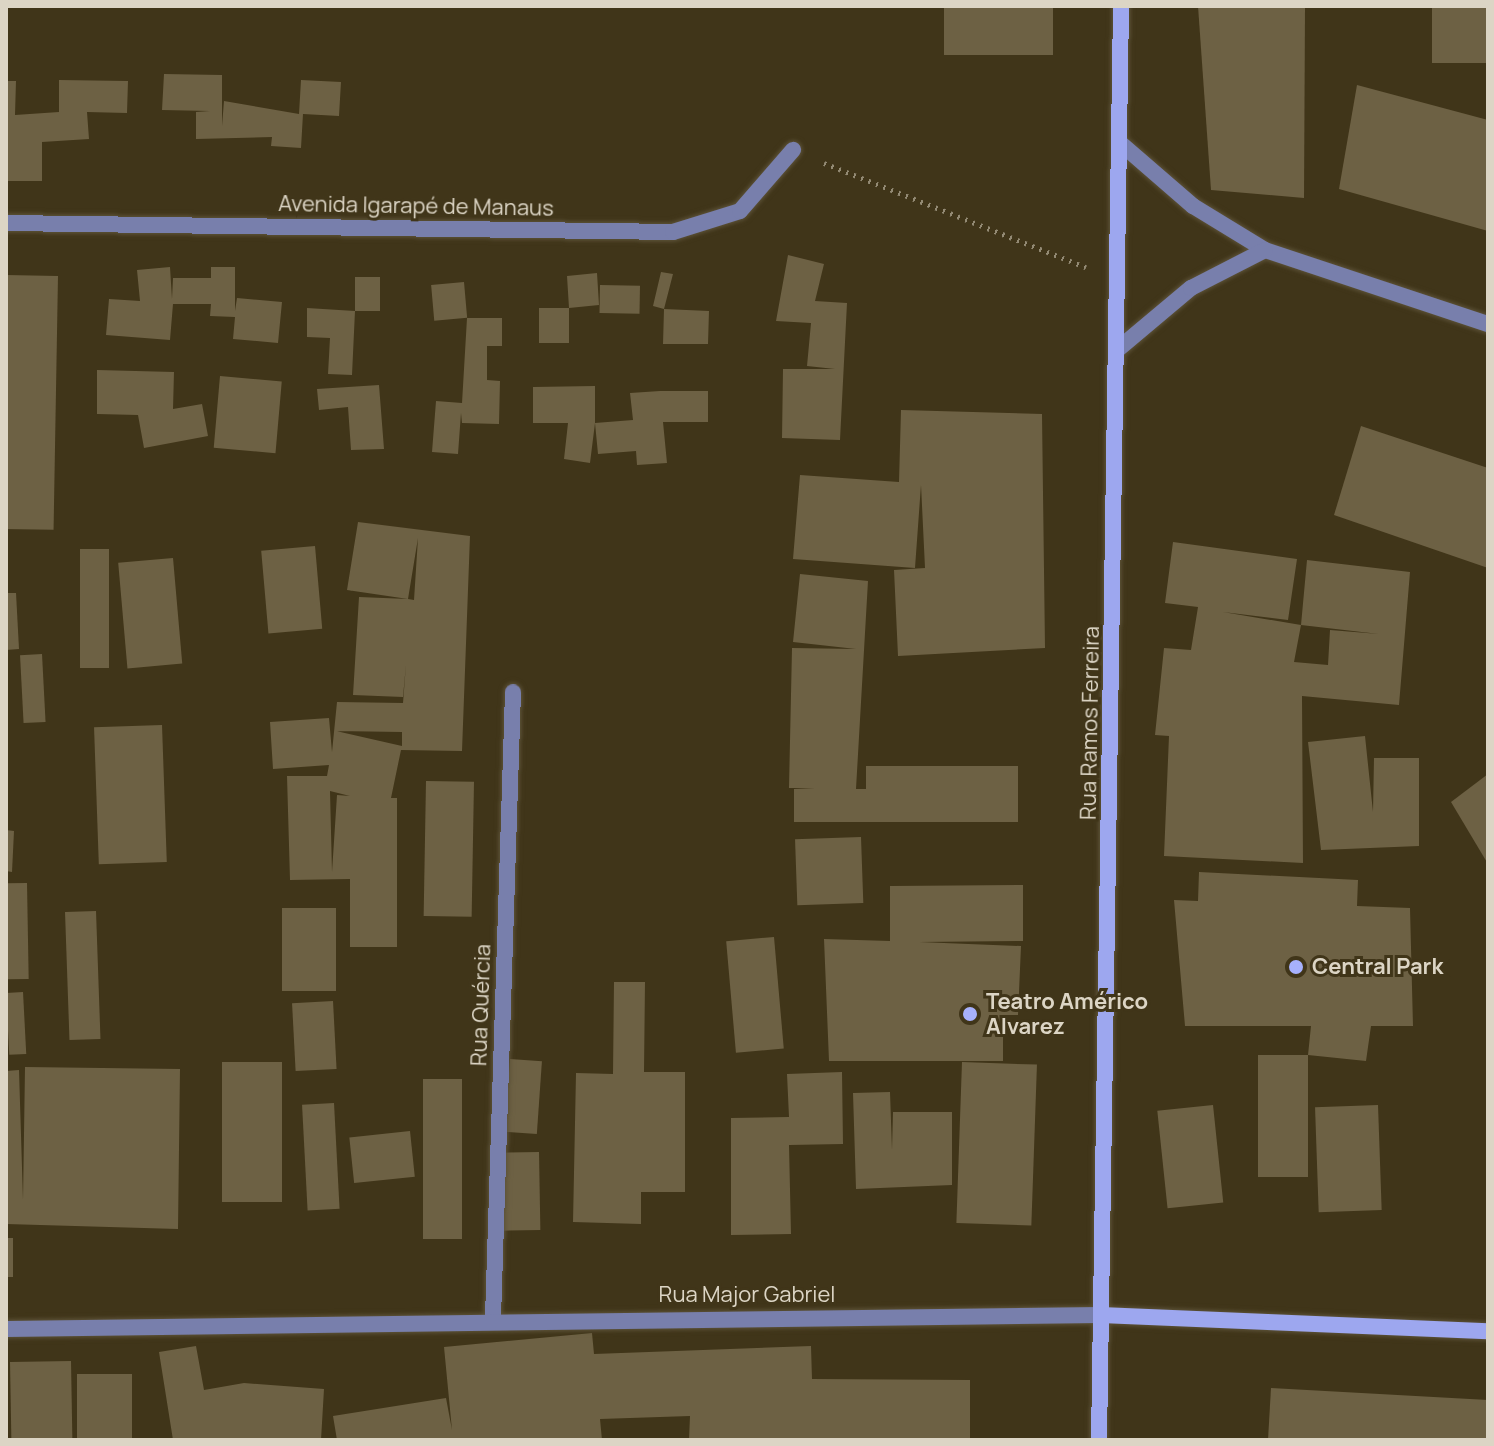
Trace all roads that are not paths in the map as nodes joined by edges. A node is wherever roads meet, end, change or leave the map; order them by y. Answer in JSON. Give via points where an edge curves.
{"nodes":[{"id":1,"x":1121,"y":6,"type":"edge"},
{"id":2,"x":1119,"y":142,"type":"junction"},
{"id":3,"x":793,"y":150,"type":"road end"},
{"id":4,"x":6,"y":223,"type":"edge"},
{"id":5,"x":1265,"y":250,"type":"junction"},
{"id":6,"x":1488,"y":324,"type":"edge"},
{"id":7,"x":1117,"y":350,"type":"junction"},
{"id":8,"x":513,"y":692,"type":"dead end"},
{"id":9,"x":1101,"y":1315,"type":"junction"},
{"id":10,"x":493,"y":1318,"type":"junction"},
{"id":11,"x":6,"y":1329,"type":"edge"},
{"id":12,"x":1488,"y":1331,"type":"edge"},
{"id":13,"x":1099,"y":1440,"type":"edge"}],
"edges":[{"from":1,"to":2,"type":"main road","name":"Rua Ramos Ferreira"},
{"from":2,"to":5,"type":"street","via":[[1193,206]]},
{"from":2,"to":7,"type":"main road","name":"Rua Ramos Ferreira"},
{"from":3,"to":4,"type":"street","name":"Avenida Igarapé de Manaus","via":[[740,211],[673,232]]},
{"from":5,"to":6,"type":"street"},
{"from":5,"to":7,"type":"street","via":[[1191,288]]},
{"from":7,"to":9,"type":"main road","name":"Rua Ramos Ferreira"},
{"from":8,"to":10,"type":"street","name":"Rua Quércia"},
{"from":9,"to":10,"type":"street","name":"Rua Major Gabriel"},
{"from":9,"to":12,"type":"main road","name":"Rua Major Gabriel"},
{"from":9,"to":13,"type":"main road","name":"Rua Ramos Ferreira"},
{"from":10,"to":11,"type":"street","name":"Rua Major Gabriel"}]}
